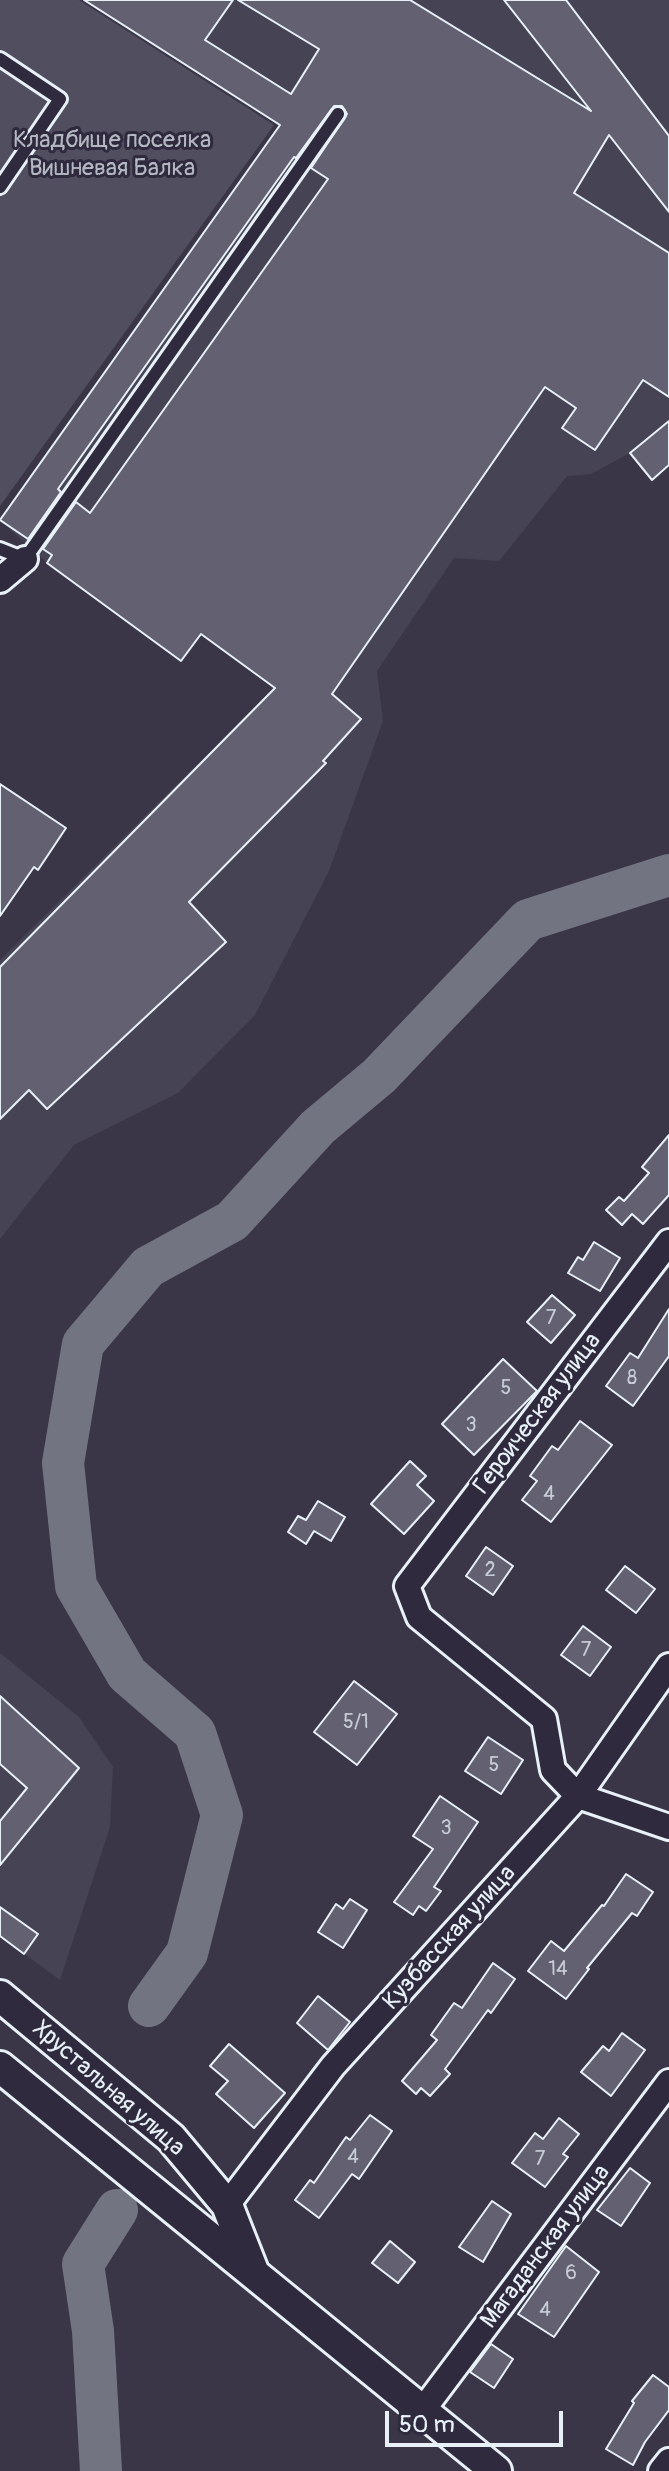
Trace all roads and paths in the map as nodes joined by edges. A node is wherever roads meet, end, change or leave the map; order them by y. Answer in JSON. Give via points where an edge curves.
{"nodes":[{"id":1,"x":0,"y":59,"type":"edge"},
{"id":2,"x":338,"y":114,"type":"dead end"},
{"id":3,"x":0,"y":187,"type":"edge"},
{"id":4,"x":0,"y":549,"type":"edge"},
{"id":5,"x":25,"y":559,"type":"junction"},
{"id":6,"x":0,"y":580,"type":"edge"},
{"id":7,"x":669,"y":1242,"type":"edge"},
{"id":8,"x":669,"y":1666,"type":"edge"},
{"id":9,"x":578,"y":1796,"type":"junction"},
{"id":10,"x":669,"y":1827,"type":"edge"},
{"id":11,"x":0,"y":1996,"type":"edge"},
{"id":12,"x":0,"y":2067,"type":"edge"},
{"id":13,"x":669,"y":2082,"type":"edge"},
{"id":14,"x":227,"y":2205,"type":"junction"},
{"id":15,"x":253,"y":2273,"type":"junction"},
{"id":16,"x":422,"y":2411,"type":"junction"},
{"id":17,"x":669,"y":2461,"type":"edge"},
{"id":18,"x":496,"y":2471,"type":"edge"},
{"id":19,"x":661,"y":2471,"type":"edge"}],
"edges":[{"from":1,"to":3,"type":"lane","via":[[60,99]]},
{"from":2,"to":5,"type":"lane"},
{"from":4,"to":5,"type":"lane"},
{"from":5,"to":6,"type":"street"},
{"from":7,"to":9,"type":"street","name":"Героическая улица","via":[[407,1586],[419,1617],[544,1719],[553,1770]]},
{"from":8,"to":9,"type":"street","name":"Кузбасская улица"},
{"from":9,"to":10,"type":"street"},
{"from":9,"to":14,"type":"street","name":"Кузбасская улица","via":[[333,2066]]},
{"from":11,"to":14,"type":"street","name":"Хрустальная улица","via":[[171,2138]]},
{"from":12,"to":15,"type":"street","name":"Хрустальная улица"},
{"from":13,"to":16,"type":"street","name":"Магаданская улица"},
{"from":14,"to":15,"type":"street","name":"Хрустальная улица"},
{"from":15,"to":16,"type":"street","name":"Хрустальная улица"},
{"from":16,"to":18,"type":"street","name":"Хрустальная улица"},
{"from":17,"to":19,"type":"street"}]}
